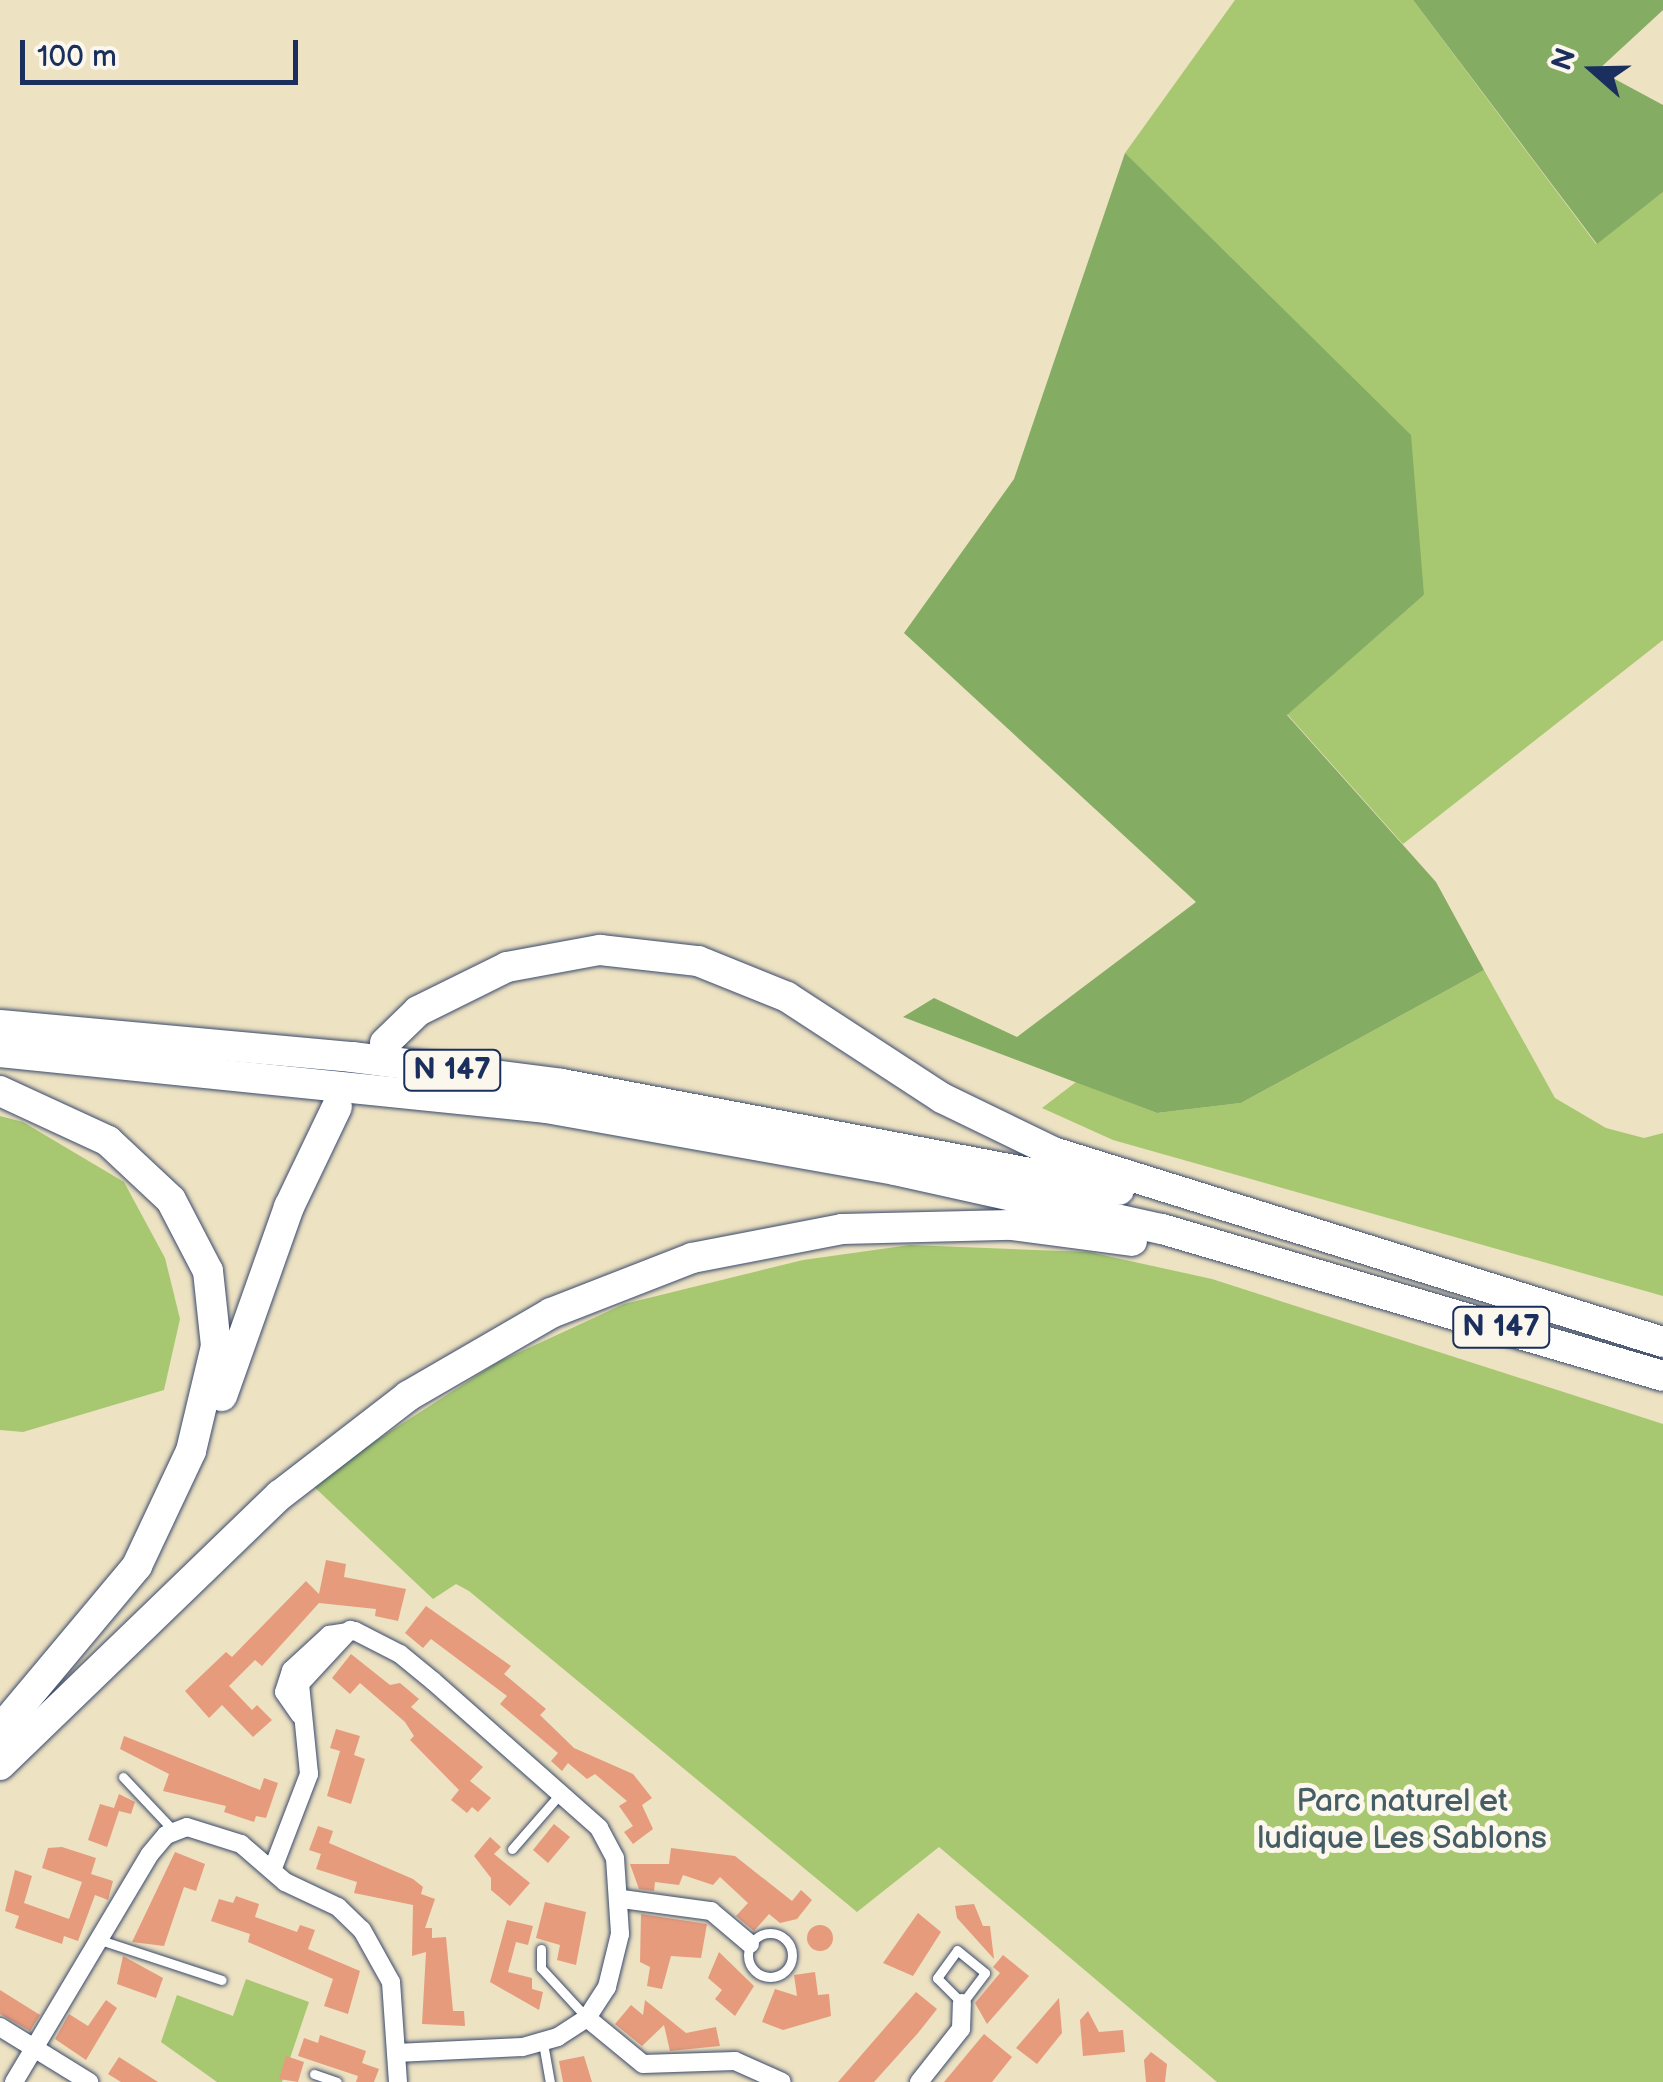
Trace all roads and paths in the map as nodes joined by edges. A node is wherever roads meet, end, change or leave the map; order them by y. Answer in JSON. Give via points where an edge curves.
{"nodes":[{"id":1,"x":0,"y":1025,"type":"edge"},
{"id":2,"x":385,"y":1043,"type":"dead end"},
{"id":3,"x":0,"y":1052,"type":"edge"},
{"id":4,"x":0,"y":1090,"type":"edge"},
{"id":5,"x":337,"y":1106,"type":"dead end"},
{"id":6,"x":1345,"y":1246,"type":"junction"},
{"id":7,"x":1338,"y":1279,"type":"junction"},
{"id":8,"x":1663,"y":1342,"type":"edge"},
{"id":9,"x":1663,"y":1376,"type":"edge"},
{"id":10,"x":0,"y":1730,"type":"edge"},
{"id":11,"x":0,"y":1740,"type":"edge"},
{"id":12,"x":0,"y":1765,"type":"edge"},
{"id":13,"x":124,"y":1778,"type":"dead end"},
{"id":14,"x":560,"y":1794,"type":"junction"},
{"id":15,"x":174,"y":1831,"type":"junction"},
{"id":16,"x":512,"y":1850,"type":"dead end"},
{"id":17,"x":274,"y":1868,"type":"junction"},
{"id":18,"x":622,"y":1899,"type":"junction"},
{"id":19,"x":100,"y":1940,"type":"junction"},
{"id":20,"x":750,"y":1944,"type":"junction"},
{"id":21,"x":541,"y":1949,"type":"dead end"},
{"id":22,"x":222,"y":1980,"type":"dead end"},
{"id":23,"x":962,"y":2003,"type":"junction"},
{"id":24,"x":588,"y":2018,"type":"junction"},
{"id":25,"x":0,"y":2028,"type":"edge"},
{"id":26,"x":544,"y":2043,"type":"junction"},
{"id":27,"x":35,"y":2048,"type":"junction"},
{"id":28,"x":396,"y":2053,"type":"junction"},
{"id":29,"x":314,"y":2074,"type":"dead end"},
{"id":30,"x":14,"y":2082,"type":"edge"},
{"id":31,"x":88,"y":2082,"type":"edge"},
{"id":32,"x":337,"y":2082,"type":"edge"},
{"id":33,"x":398,"y":2082,"type":"edge"},
{"id":34,"x":550,"y":2082,"type":"edge"},
{"id":35,"x":782,"y":2082,"type":"edge"},
{"id":36,"x":919,"y":2082,"type":"edge"}],
"edges":[{"from":1,"to":6,"type":"highway","number":"N 147","via":[[352,1056],[700,1105],[1076,1181]]},
{"from":2,"to":6,"type":"highway","via":[[418,1011],[507,967],[600,950],[698,961],[787,997],[992,1126]]},
{"from":3,"to":7,"type":"highway","number":"N 147","via":[[348,1084],[692,1132],[1021,1196]]},
{"from":4,"to":10,"type":"highway","via":[[63,1114],[150,1176],[191,1232],[208,1271],[216,1319],[209,1390],[168,1510],[137,1566]]},
{"from":5,"to":11,"type":"highway","via":[[289,1207],[170,1529],[120,1608]]},
{"from":6,"to":8,"type":"highway","number":"N 147"},
{"from":7,"to":9,"type":"highway","number":"N 147"},
{"from":7,"to":12,"type":"highway","via":[[1112,1237],[922,1224],[767,1240],[624,1281],[474,1355],[347,1441],[215,1553]]},
{"from":13,"to":15,"type":"lane"},
{"from":14,"to":16,"type":"lane"},
{"from":14,"to":17,"type":"street","via":[[405,1657],[350,1630],[302,1678],[309,1774]]},
{"from":14,"to":18,"type":"street","via":[[606,1836]]},
{"from":15,"to":17,"type":"street","via":[[205,1830],[241,1844]]},
{"from":15,"to":19,"type":"street","via":[[150,1854]]},
{"from":17,"to":28,"type":"street","via":[[285,1882],[338,1907],[371,1944],[394,1995]]},
{"from":18,"to":20,"type":"street","via":[[711,1911]]},
{"from":18,"to":24,"type":"street","via":[[607,1987]]},
{"from":19,"to":22,"type":"lane"},
{"from":19,"to":27,"type":"street"},
{"from":20,"to":20,"type":"lane","via":[[749,1962],[763,1977],[773,1978],[792,1960],[789,1942],[777,1934]]},
{"from":21,"to":24,"type":"lane","via":[[539,1965]]},
{"from":23,"to":23,"type":"lane","via":[[985,1973],[956,1950],[937,1978]]},
{"from":23,"to":36,"type":"street","via":[[961,2029]]},
{"from":24,"to":26,"type":"street"},
{"from":24,"to":35,"type":"street","via":[[642,2064],[728,2060]]},
{"from":25,"to":27,"type":"street"},
{"from":26,"to":28,"type":"street"},
{"from":26,"to":34,"type":"lane"},
{"from":27,"to":30,"type":"street"},
{"from":27,"to":31,"type":"street"},
{"from":28,"to":33,"type":"street"},
{"from":29,"to":32,"type":"lane"}]}
